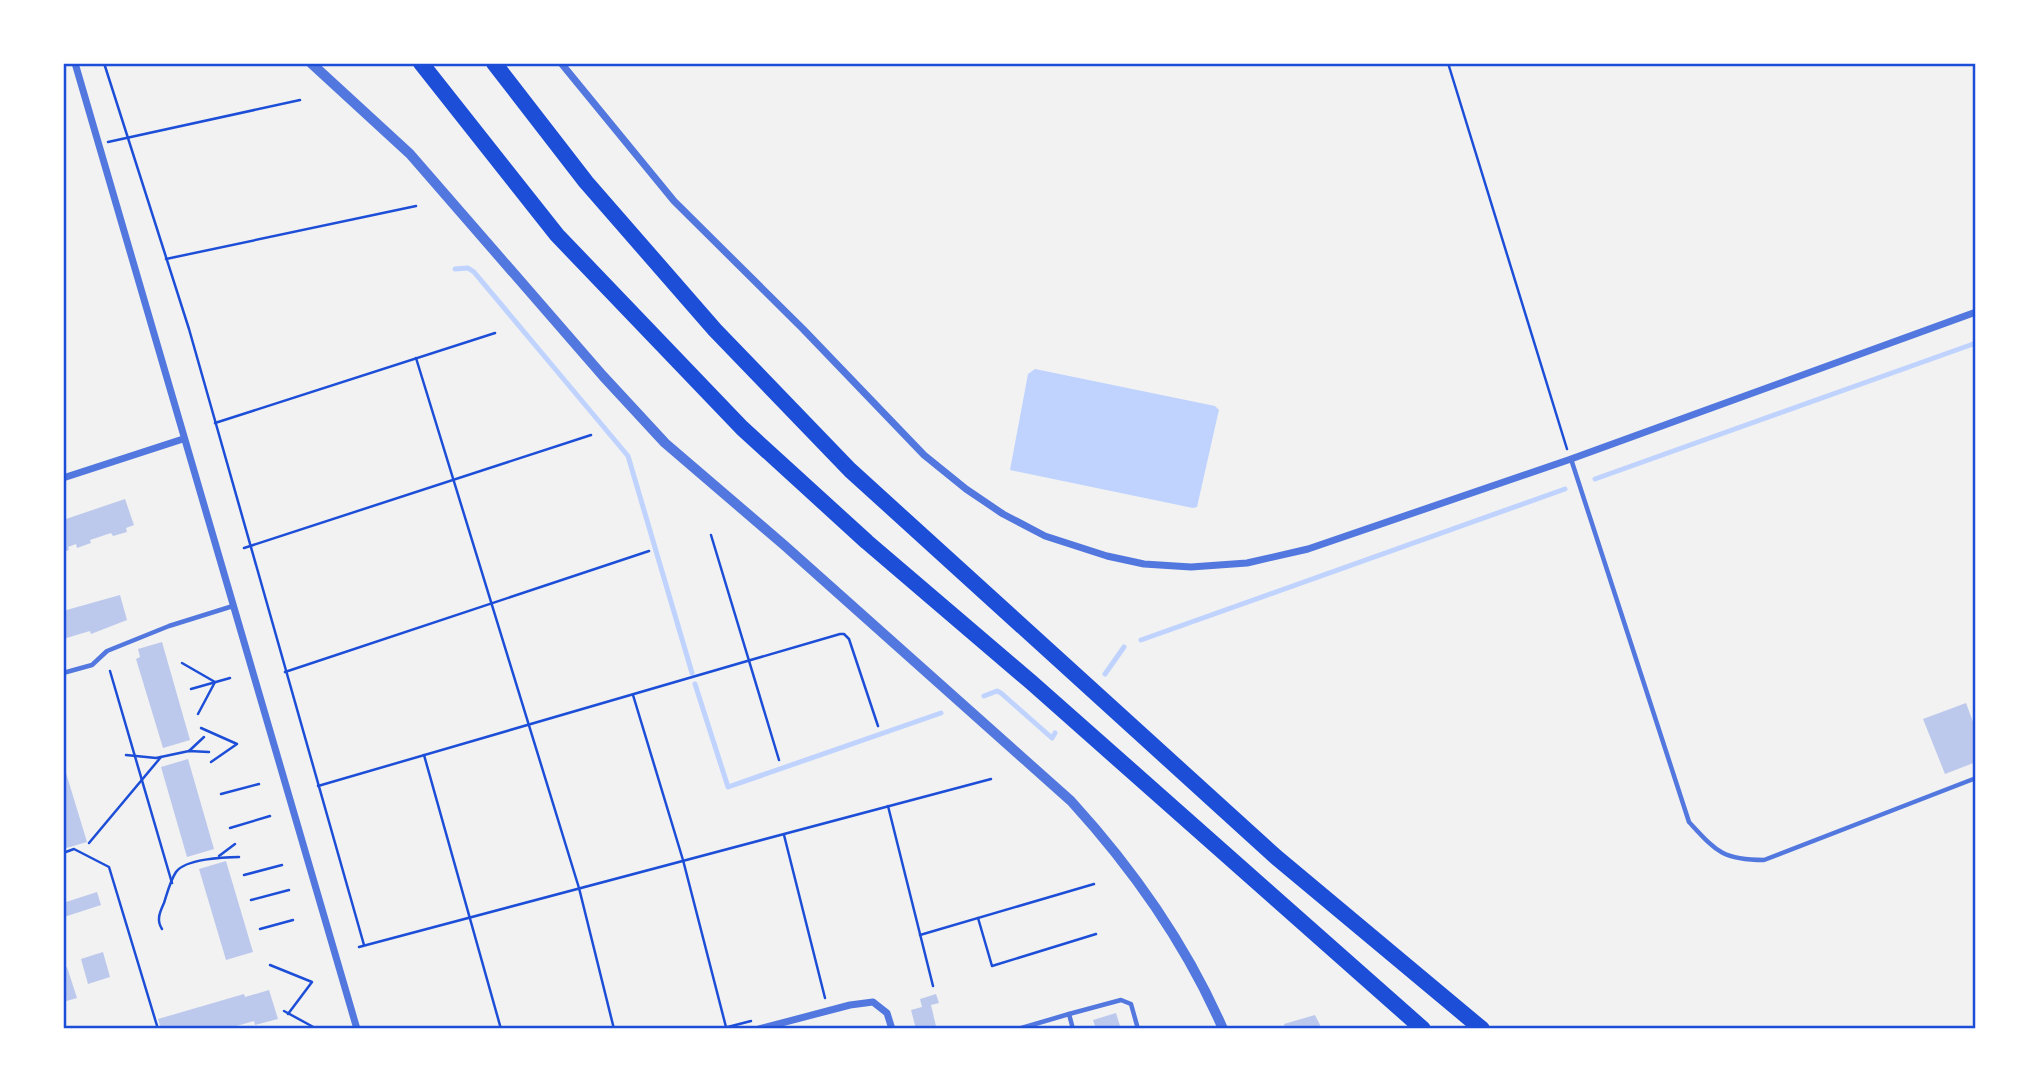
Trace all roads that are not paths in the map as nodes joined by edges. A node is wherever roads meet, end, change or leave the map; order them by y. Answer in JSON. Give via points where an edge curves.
{"nodes":[{"id":1,"x":75,"y":63,"type":"edge"},
{"id":2,"x":311,"y":63,"type":"edge"},
{"id":3,"x":421,"y":63,"type":"edge"},
{"id":4,"x":494,"y":63,"type":"edge"},
{"id":5,"x":561,"y":63,"type":"edge"},
{"id":6,"x":1976,"y":312,"type":"edge"},
{"id":7,"x":183,"y":439,"type":"junction"},
{"id":8,"x":1570,"y":459,"type":"junction"},
{"id":9,"x":63,"y":478,"type":"edge"},
{"id":10,"x":233,"y":606,"type":"junction"},
{"id":11,"x":63,"y":673,"type":"edge"},
{"id":12,"x":1976,"y":778,"type":"edge"},
{"id":13,"x":1069,"y":1014,"type":"junction"},
{"id":14,"x":357,"y":1029,"type":"edge"},
{"id":15,"x":759,"y":1029,"type":"edge"},
{"id":16,"x":892,"y":1029,"type":"edge"},
{"id":17,"x":1018,"y":1029,"type":"edge"},
{"id":18,"x":1073,"y":1029,"type":"edge"},
{"id":19,"x":1138,"y":1029,"type":"edge"},
{"id":20,"x":1223,"y":1029,"type":"edge"},
{"id":21,"x":1423,"y":1029,"type":"edge"},
{"id":22,"x":1482,"y":1029,"type":"edge"}],
"edges":[{"from":1,"to":7,"type":"street"},
{"from":2,"to":20,"type":"street","via":[[410,154],[665,443],[1071,801],[1162,914]]},
{"from":3,"to":21,"type":"highway","via":[[557,235],[742,428]]},
{"from":4,"to":22,"type":"highway","via":[[586,182],[706,320],[850,470],[1276,857]]},
{"from":5,"to":8,"type":"street","via":[[674,201],[924,455],[1003,514],[1045,536],[1144,564],[1247,564],[1308,549]]},
{"from":6,"to":8,"type":"street"},
{"from":7,"to":9,"type":"street"},
{"from":7,"to":10,"type":"street"},
{"from":8,"to":12,"type":"lane","via":[[1689,822],[1715,850],[1740,860],[1764,860]]},
{"from":10,"to":11,"type":"lane","via":[[169,626],[107,652],[92,665]]},
{"from":10,"to":14,"type":"street"},
{"from":13,"to":17,"type":"lane"},
{"from":13,"to":18,"type":"lane"},
{"from":13,"to":19,"type":"lane","via":[[1121,1000],[1131,1004]]},
{"from":15,"to":16,"type":"street","via":[[873,1002],[887,1013]]}]}
